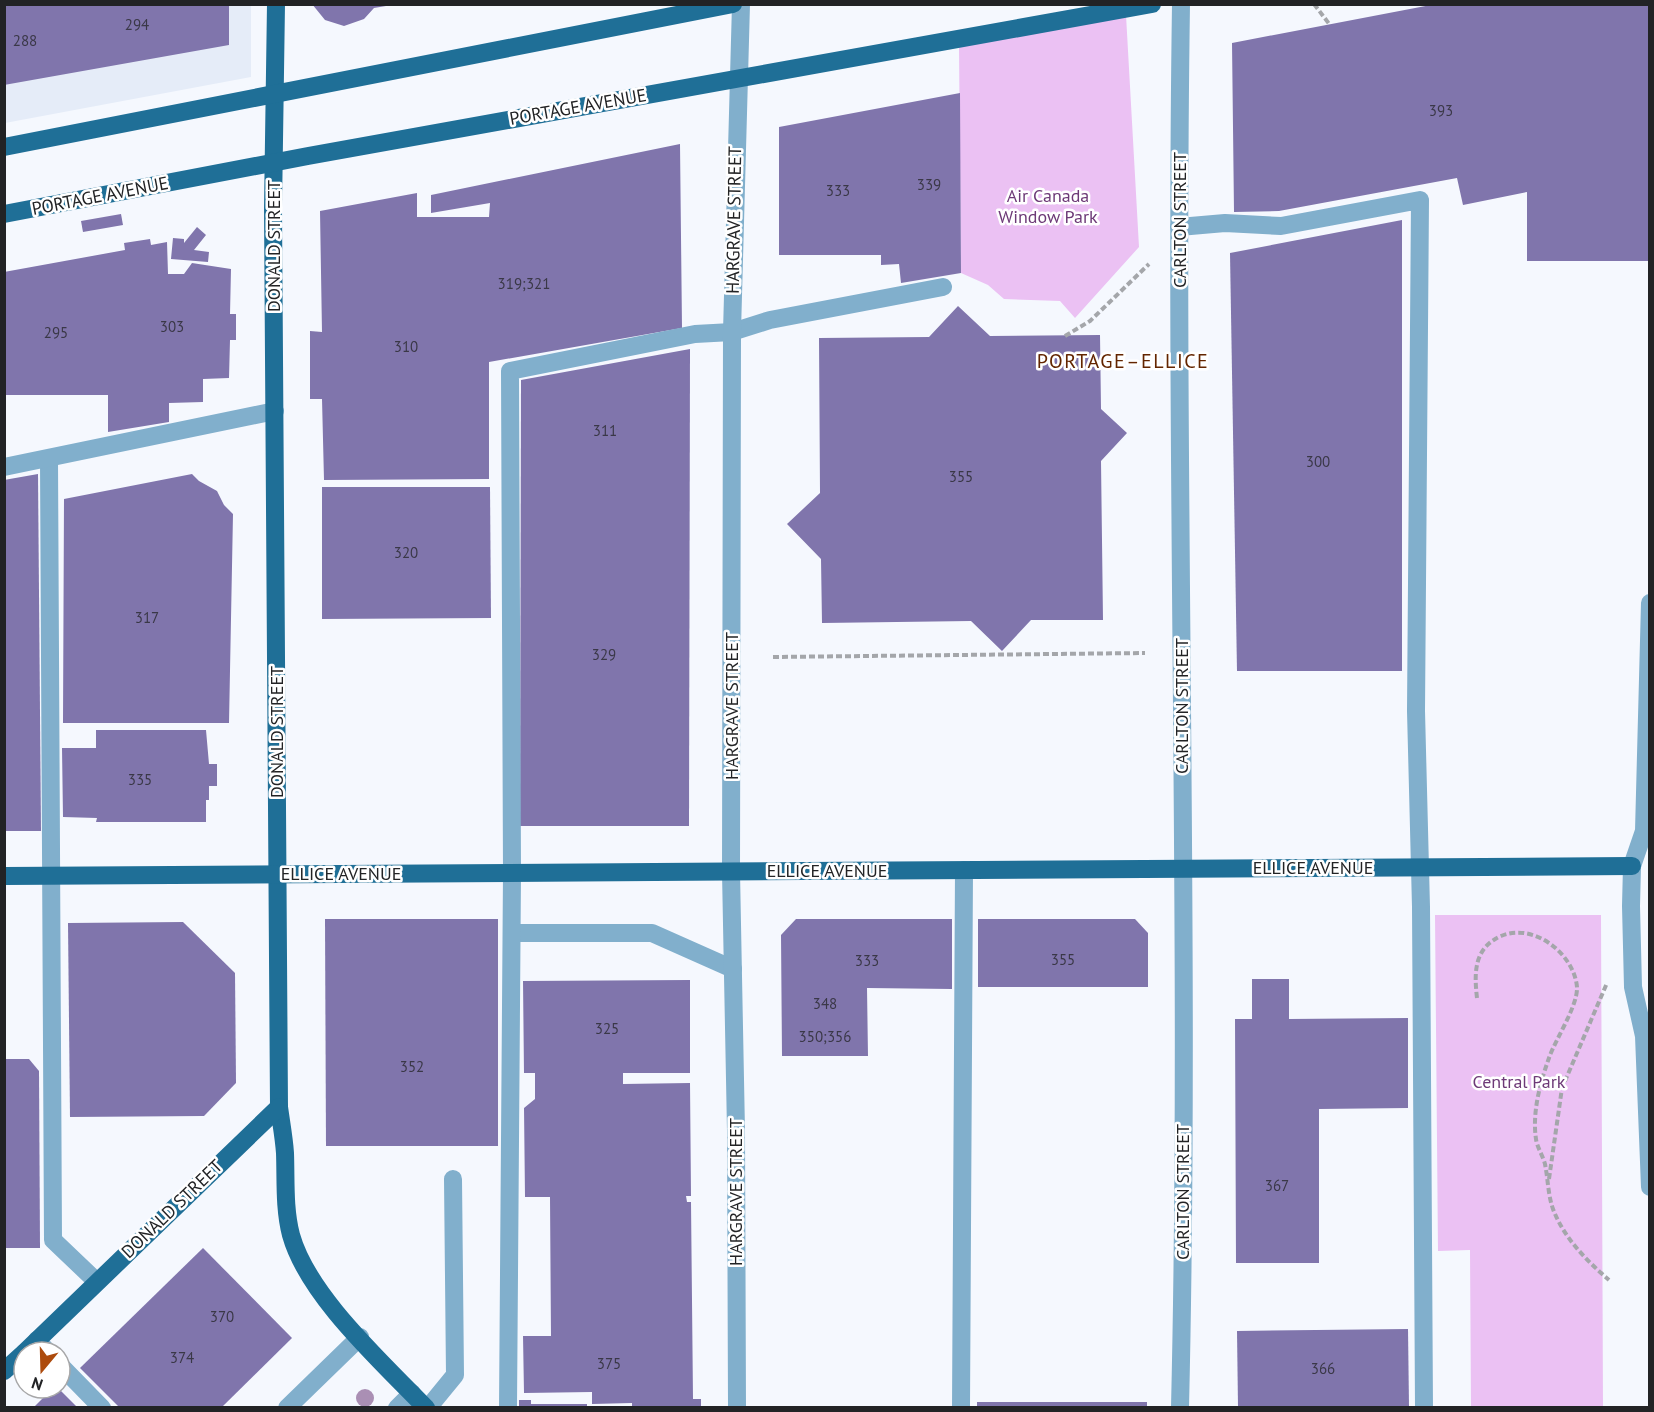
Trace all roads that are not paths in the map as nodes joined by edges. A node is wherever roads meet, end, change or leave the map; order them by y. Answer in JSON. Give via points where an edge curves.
{"nodes":[{"id":1,"x":276,"y":4,"type":"edge"},
{"id":2,"x":734,"y":4,"type":"edge"},
{"id":3,"x":741,"y":4,"type":"edge"},
{"id":4,"x":1152,"y":4,"type":"edge"},
{"id":5,"x":1181,"y":4,"type":"edge"},
{"id":6,"x":737,"y":78,"type":"junction"},
{"id":7,"x":276,"y":93,"type":"junction"},
{"id":8,"x":4,"y":147,"type":"edge"},
{"id":9,"x":274,"y":162,"type":"junction"},
{"id":10,"x":4,"y":214,"type":"edge"},
{"id":11,"x":1179,"y":227,"type":"junction"},
{"id":12,"x":943,"y":287,"type":"dead end"},
{"id":13,"x":732,"y":332,"type":"junction"},
{"id":14,"x":275,"y":411,"type":"junction"},
{"id":15,"x":49,"y":459,"type":"junction"},
{"id":16,"x":4,"y":467,"type":"edge"},
{"id":17,"x":1650,"y":603,"type":"edge"},
{"id":18,"x":1641,"y":866,"type":"edge"},
{"id":19,"x":1418,"y":867,"type":"junction"},
{"id":20,"x":1183,"y":869,"type":"junction"},
{"id":21,"x":964,"y":870,"type":"junction"},
{"id":22,"x":731,"y":872,"type":"junction"},
{"id":23,"x":512,"y":873,"type":"junction"},
{"id":24,"x":277,"y":874,"type":"junction"},
{"id":25,"x":4,"y":876,"type":"edge"},
{"id":26,"x":52,"y":876,"type":"junction"},
{"id":27,"x":512,"y":933,"type":"junction"},
{"id":28,"x":733,"y":969,"type":"junction"},
{"id":29,"x":1650,"y":1017,"type":"edge"},
{"id":30,"x":1644,"y":1036,"type":"junction"},
{"id":31,"x":279,"y":1107,"type":"junction"},
{"id":32,"x":453,"y":1179,"type":"dead end"},
{"id":33,"x":1650,"y":1187,"type":"edge"},
{"id":34,"x":96,"y":1281,"type":"junction"},
{"id":35,"x":360,"y":1337,"type":"junction"},
{"id":36,"x":41,"y":1340,"type":"edge"},
{"id":37,"x":72,"y":1377,"type":"edge"},
{"id":38,"x":412,"y":1393,"type":"junction"},
{"id":39,"x":102,"y":1407,"type":"edge"},
{"id":40,"x":287,"y":1407,"type":"edge"},
{"id":41,"x":397,"y":1407,"type":"edge"},
{"id":42,"x":427,"y":1407,"type":"edge"},
{"id":43,"x":508,"y":1407,"type":"edge"},
{"id":44,"x":737,"y":1407,"type":"edge"},
{"id":45,"x":961,"y":1407,"type":"edge"},
{"id":46,"x":1180,"y":1407,"type":"edge"},
{"id":47,"x":1424,"y":1407,"type":"edge"}],
"edges":[{"from":1,"to":7,"type":"main road","name":"DONALD STREET"},
{"from":2,"to":7,"type":"main road"},
{"from":3,"to":6,"type":"street","name":"HARGRAVE STREET"},
{"from":4,"to":6,"type":"main road","name":"PORTAGE AVENUE"},
{"from":5,"to":11,"type":"street","name":"CARLTON STREET"},
{"from":6,"to":9,"type":"main road","name":"PORTAGE AVENUE"},
{"from":6,"to":13,"type":"street","name":"HARGRAVE STREET"},
{"from":7,"to":8,"type":"main road"},
{"from":7,"to":9,"type":"main road","name":"DONALD STREET"},
{"from":9,"to":10,"type":"main road","name":"PORTAGE AVENUE"},
{"from":9,"to":14,"type":"main road","name":"DONALD STREET"},
{"from":11,"to":19,"type":"street","via":[[1225,223],[1281,226],[1419,200]]},
{"from":11,"to":20,"type":"street","name":"CARLTON STREET"},
{"from":12,"to":13,"type":"street","via":[[779,318]]},
{"from":13,"to":22,"type":"street","name":"HARGRAVE STREET"},
{"from":13,"to":23,"type":"street","via":[[695,334],[510,371]]},
{"from":14,"to":15,"type":"street"},
{"from":14,"to":24,"type":"main road","name":"DONALD STREET"},
{"from":15,"to":16,"type":"street"},
{"from":15,"to":26,"type":"street"},
{"from":17,"to":18,"type":"street"},
{"from":18,"to":19,"type":"main road","name":"ELLICE AVENUE"},
{"from":18,"to":30,"type":"street","via":[[1633,987]]},
{"from":19,"to":20,"type":"main road","name":"ELLICE AVENUE"},
{"from":19,"to":47,"type":"street"},
{"from":20,"to":21,"type":"main road","name":"ELLICE AVENUE"},
{"from":20,"to":46,"type":"street","name":"CARLTON STREET"},
{"from":21,"to":22,"type":"main road","name":"ELLICE AVENUE"},
{"from":21,"to":45,"type":"street"},
{"from":22,"to":23,"type":"main road","name":"ELLICE AVENUE"},
{"from":22,"to":28,"type":"street","name":"HARGRAVE STREET"},
{"from":23,"to":24,"type":"main road","name":"ELLICE AVENUE"},
{"from":23,"to":27,"type":"street"},
{"from":24,"to":26,"type":"main road","name":"ELLICE AVENUE"},
{"from":24,"to":31,"type":"main road","name":"DONALD STREET"},
{"from":25,"to":26,"type":"main road","name":"ELLICE AVENUE"},
{"from":26,"to":34,"type":"street","via":[[53,1240]]},
{"from":27,"to":28,"type":"street","via":[[652,933]]},
{"from":27,"to":43,"type":"street"},
{"from":28,"to":44,"type":"street","name":"HARGRAVE STREET"},
{"from":29,"to":30,"type":"street"},
{"from":30,"to":33,"type":"street"},
{"from":31,"to":34,"type":"main road","name":"DONALD STREET"},
{"from":31,"to":35,"type":"main road","via":[[291,1236],[304,1269],[322,1296]]},
{"from":32,"to":42,"type":"street","via":[[455,1375]]},
{"from":34,"to":36,"type":"main road","name":"DONALD STREET"},
{"from":35,"to":38,"type":"main road"},
{"from":35,"to":40,"type":"street"},
{"from":37,"to":39,"type":"street"},
{"from":38,"to":41,"type":"street"},
{"from":38,"to":42,"type":"main road"}]}
